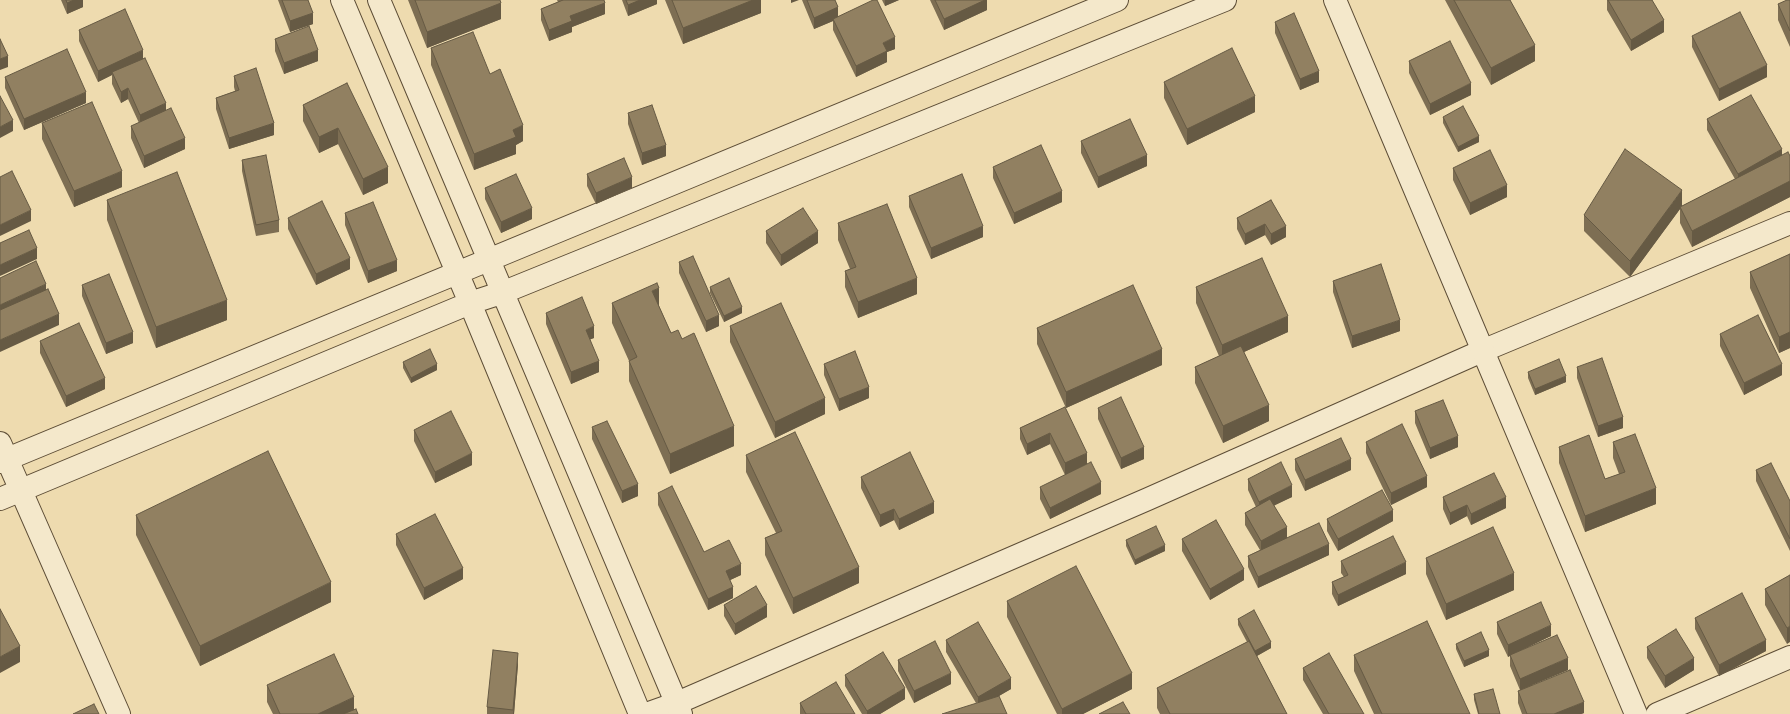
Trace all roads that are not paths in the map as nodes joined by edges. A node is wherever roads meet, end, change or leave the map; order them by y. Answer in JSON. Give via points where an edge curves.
{"nodes":[{"id":1,"x":342,"y":0,"type":"edge"},
{"id":2,"x":380,"y":0,"type":"edge"},
{"id":3,"x":1117,"y":0,"type":"edge"},
{"id":4,"x":1225,"y":0,"type":"edge"},
{"id":5,"x":1335,"y":0,"type":"edge"},
{"id":6,"x":1790,"y":223,"type":"edge"},
{"id":7,"x":491,"y":260,"type":"junction"},
{"id":8,"x":457,"y":272,"type":"junction"},
{"id":9,"x":504,"y":292,"type":"junction"},
{"id":10,"x":470,"y":303,"type":"junction"},
{"id":11,"x":1482,"y":351,"type":"junction"},
{"id":12,"x":2,"y":455,"type":"edge"},
{"id":13,"x":20,"y":491,"type":"junction"},
{"id":14,"x":0,"y":499,"type":"edge"},
{"id":15,"x":1790,"y":657,"type":"edge"},
{"id":16,"x":679,"y":709,"type":"edge"},
{"id":17,"x":119,"y":714,"type":"edge"},
{"id":18,"x":640,"y":714,"type":"edge"},
{"id":19,"x":646,"y":714,"type":"edge"},
{"id":20,"x":1636,"y":714,"type":"edge"},
{"id":21,"x":1657,"y":714,"type":"edge"}],
"edges":[{"from":1,"to":8,"type":"street"},
{"from":2,"to":7,"type":"street"},
{"from":3,"to":7,"type":"street"},
{"from":4,"to":9,"type":"street"},
{"from":5,"to":11,"type":"street"},
{"from":6,"to":11,"type":"street"},
{"from":7,"to":8,"type":"street"},
{"from":7,"to":9,"type":"street"},
{"from":8,"to":10,"type":"street"},
{"from":8,"to":12,"type":"street"},
{"from":9,"to":10,"type":"street"},
{"from":9,"to":16,"type":"street"},
{"from":10,"to":13,"type":"street"},
{"from":10,"to":18,"type":"street"},
{"from":11,"to":16,"type":"street"},
{"from":11,"to":20,"type":"street"},
{"from":12,"to":13,"type":"street"},
{"from":13,"to":14,"type":"street"},
{"from":13,"to":17,"type":"street"},
{"from":15,"to":21,"type":"street"},
{"from":16,"to":19,"type":"street"}]}
